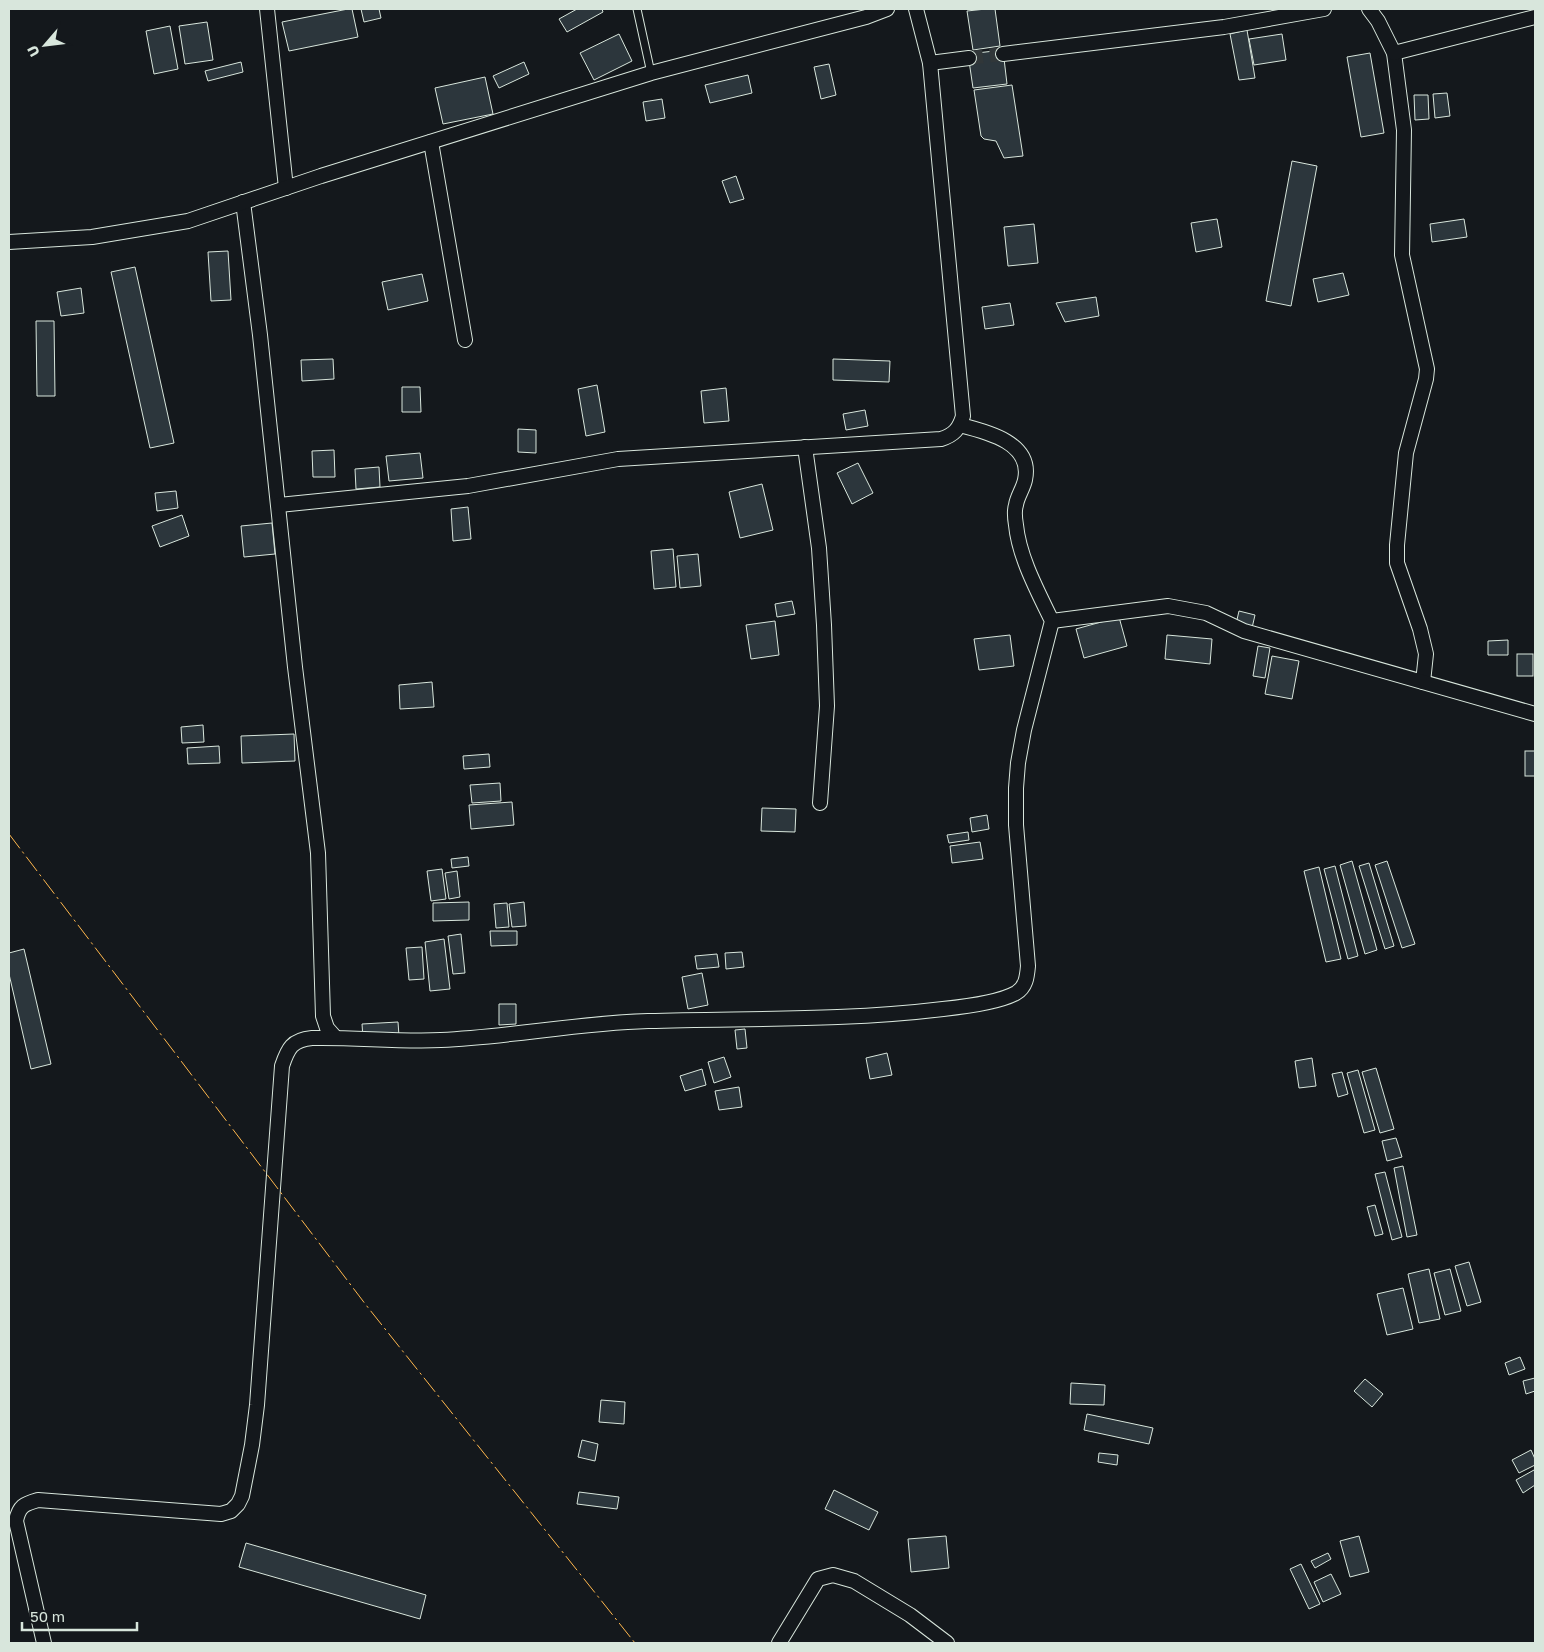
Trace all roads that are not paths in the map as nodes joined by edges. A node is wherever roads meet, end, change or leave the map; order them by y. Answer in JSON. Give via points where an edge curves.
{"nodes":[{"id":1,"x":267,"y":9,"type":"edge"},
{"id":2,"x":637,"y":9,"type":"edge"},
{"id":3,"x":887,"y":9,"type":"edge"},
{"id":4,"x":916,"y":9,"type":"edge"},
{"id":5,"x":1324,"y":9,"type":"edge"},
{"id":6,"x":1369,"y":9,"type":"edge"},
{"id":7,"x":1535,"y":17,"type":"edge"},
{"id":8,"x":1394,"y":53,"type":"junction"},
{"id":9,"x":1003,"y":54,"type":"tunnel mouth"},
{"id":10,"x":969,"y":58,"type":"tunnel mouth"},
{"id":11,"x":930,"y":63,"type":"junction"},
{"id":12,"x":651,"y":73,"type":"junction"},
{"id":13,"x":430,"y":142,"type":"junction"},
{"id":14,"x":286,"y":188,"type":"junction"},
{"id":15,"x":244,"y":202,"type":"junction"},
{"id":16,"x":9,"y":242,"type":"edge"},
{"id":17,"x":464,"y":340,"type":"dead end"},
{"id":18,"x":960,"y":425,"type":"junction"},
{"id":19,"x":804,"y":447,"type":"junction"},
{"id":20,"x":279,"y":505,"type":"junction"},
{"id":21,"x":1052,"y":621,"type":"junction"},
{"id":22,"x":1423,"y":682,"type":"junction"},
{"id":23,"x":1535,"y":714,"type":"edge"},
{"id":24,"x":820,"y":803,"type":"dead end"},
{"id":25,"x":335,"y":1037,"type":"junction"},
{"id":26,"x":44,"y":1643,"type":"edge"},
{"id":27,"x":779,"y":1643,"type":"edge"},
{"id":28,"x":947,"y":1643,"type":"edge"}],
"edges":[{"from":1,"to":14,"type":"street"},
{"from":2,"to":12,"type":"lane"},
{"from":3,"to":12,"type":"street"},
{"from":4,"to":11,"type":"street"},
{"from":5,"to":9,"type":"street","via":[[1224,26]]},
{"from":6,"to":8,"type":"street"},
{"from":7,"to":8,"type":"street"},
{"from":8,"to":22,"type":"street","via":[[1404,130],[1402,255],[1427,369],[1406,453],[1397,563],[1426,654]]},
{"from":10,"to":11,"type":"street"},
{"from":11,"to":18,"type":"street","via":[[963,416]]},
{"from":12,"to":13,"type":"street"},
{"from":13,"to":14,"type":"street"},
{"from":13,"to":17,"type":"street"},
{"from":14,"to":15,"type":"street"},
{"from":15,"to":16,"type":"street","via":[[188,221],[92,237]]},
{"from":15,"to":20,"type":"street"},
{"from":18,"to":19,"type":"street","via":[[955,432],[941,439]]},
{"from":18,"to":21,"type":"street","via":[[1008,442],[1023,456],[1025,480],[1016,506],[1016,525],[1025,563]]},
{"from":19,"to":20,"type":"street","via":[[618,459],[468,486]]},
{"from":19,"to":24,"type":"street","via":[[819,548],[824,625],[827,706]]},
{"from":20,"to":25,"type":"street","via":[[318,853],[324,1016],[327,1028]]},
{"from":21,"to":22,"type":"street","via":[[1168,606],[1192,609],[1244,631]]},
{"from":21,"to":25,"type":"street","via":[[1018,762],[1016,825],[1028,966],[1023,987],[1016,993],[959,1007],[910,1013],[606,1022],[441,1040]]},
{"from":22,"to":23,"type":"street"},
{"from":25,"to":26,"type":"street","via":[[303,1039],[293,1044],[282,1066],[257,1405],[242,1496],[231,1511],[221,1514],[38,1500],[26,1504],[18,1511],[16,1521]]},
{"from":27,"to":28,"type":"street","via":[[818,1579],[833,1574],[854,1581],[910,1614]]}]}
